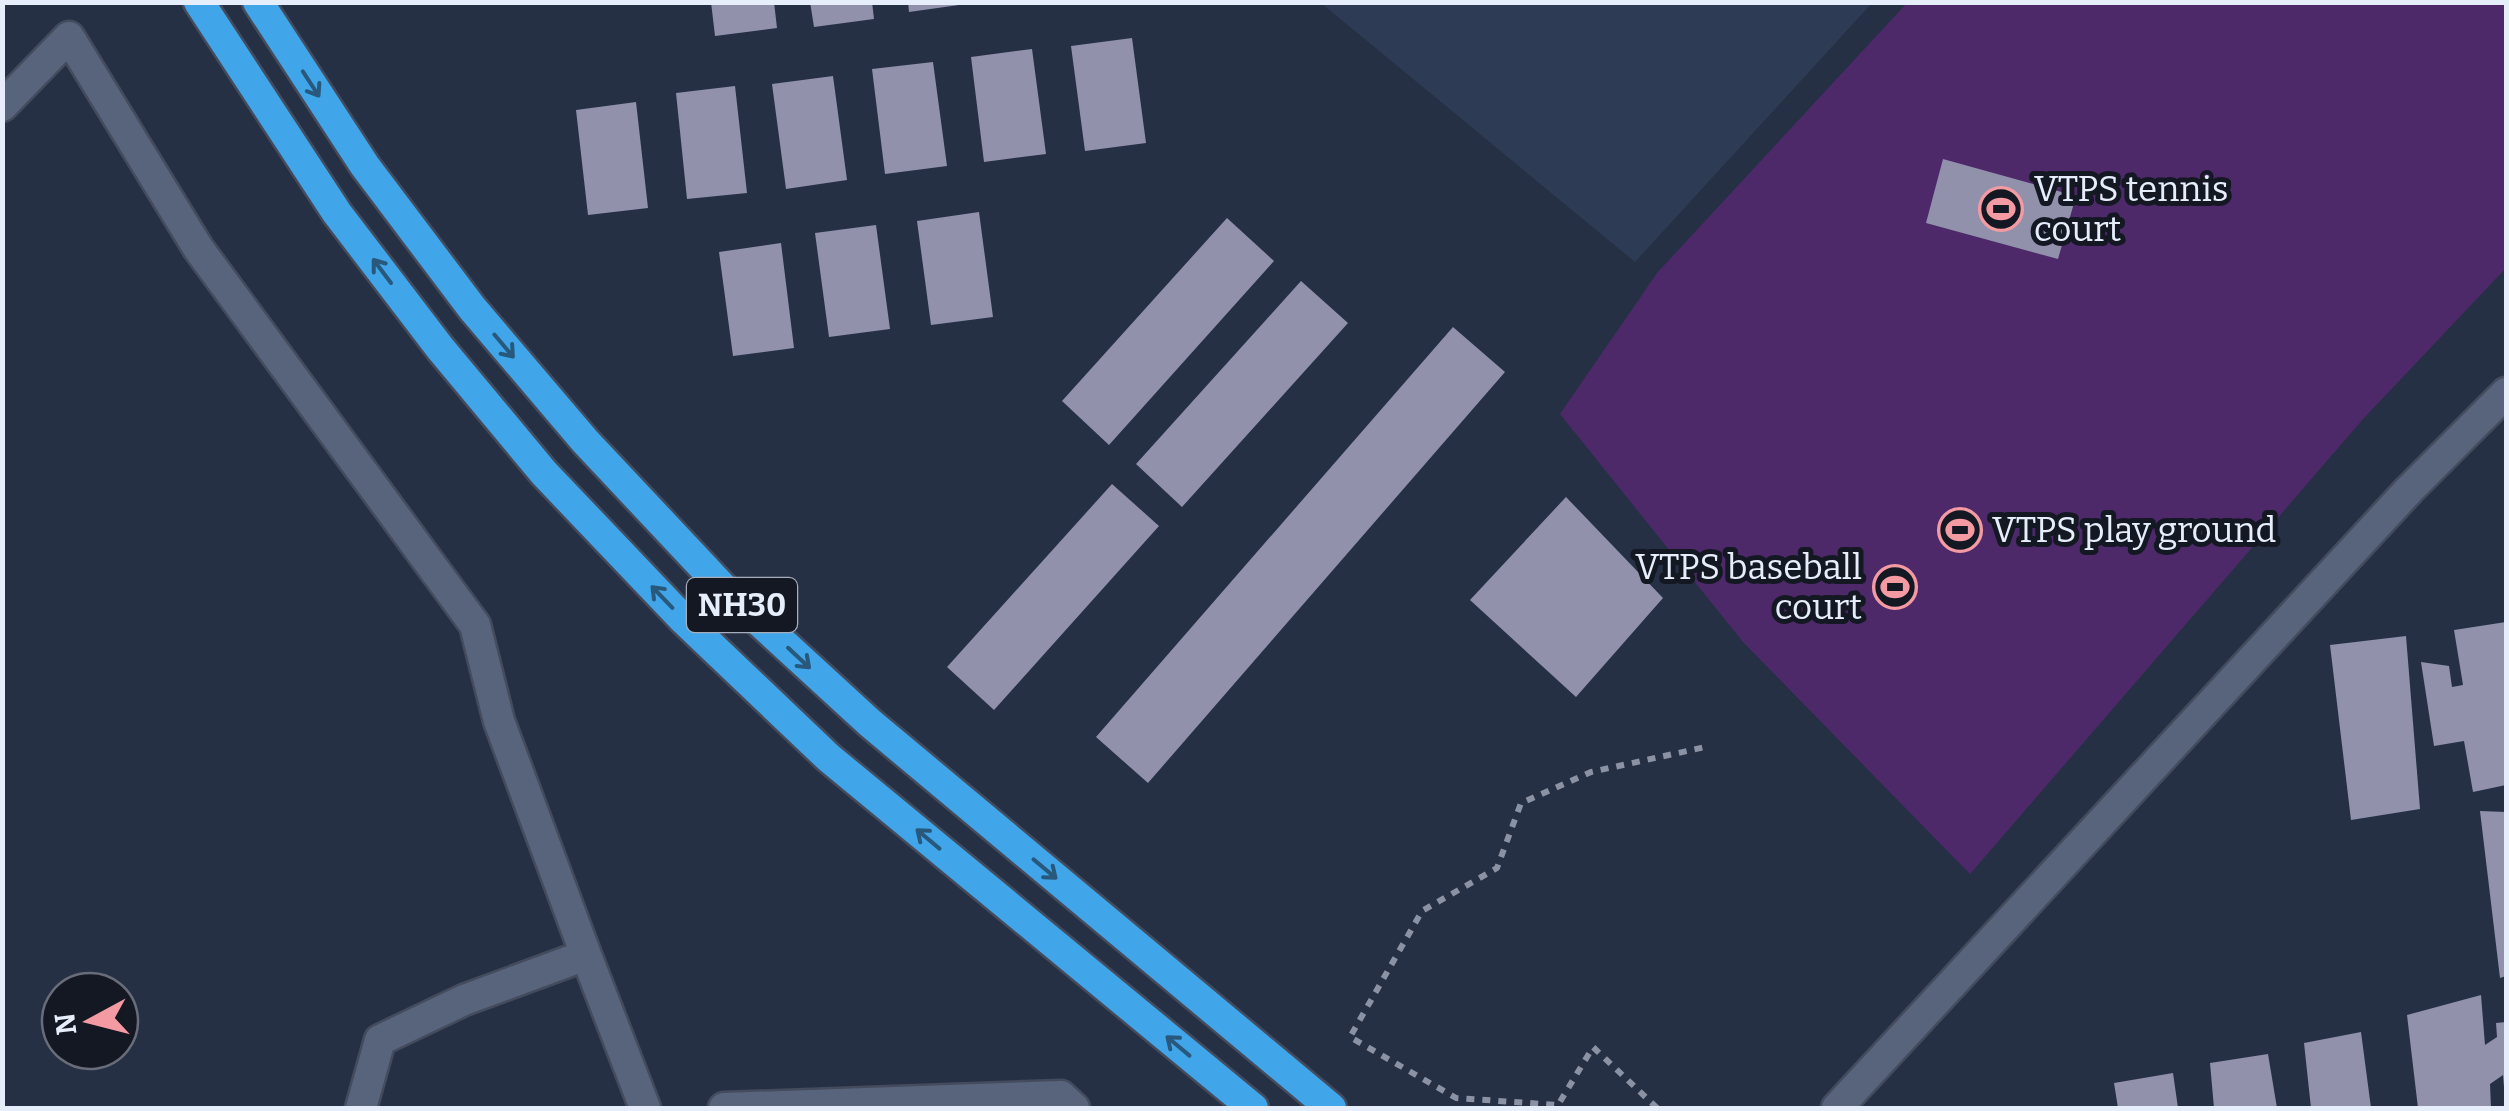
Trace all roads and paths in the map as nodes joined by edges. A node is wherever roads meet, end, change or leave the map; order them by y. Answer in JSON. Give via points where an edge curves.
{"nodes":[{"id":1,"x":198,"y":2,"type":"edge"},
{"id":2,"x":258,"y":2,"type":"edge"},
{"id":3,"x":2,"y":106,"type":"edge"},
{"id":4,"x":2506,"y":393,"type":"edge"},
{"id":5,"x":1710,"y":746,"type":"dead end"},
{"id":6,"x":586,"y":955,"type":"junction"},
{"id":7,"x":361,"y":1108,"type":"edge"},
{"id":8,"x":645,"y":1108,"type":"edge"},
{"id":9,"x":724,"y":1108,"type":"edge"},
{"id":10,"x":1074,"y":1108,"type":"edge"},
{"id":11,"x":1254,"y":1108,"type":"edge"},
{"id":12,"x":1331,"y":1108,"type":"edge"},
{"id":13,"x":1657,"y":1108,"type":"edge"},
{"id":14,"x":1837,"y":1108,"type":"edge"}],
"edges":[{"from":11,"to":1,"type":"highway","number":"NH30","one_way":true,"via":[[829,758],[683,619],[544,473],[440,348],[337,213]]},
{"from":2,"to":12,"type":"highway","number":"NH30","one_way":true,"via":[[366,166],[472,308],[722,588],[870,723]]},
{"from":3,"to":6,"type":"street","via":[[69,37],[198,248],[476,625],[498,720]]},
{"from":4,"to":14,"type":"street"},
{"from":5,"to":13,"type":"path","via":[[1591,772],[1521,803],[1497,868],[1422,910],[1350,1038],[1456,1098],[1558,1105],[1593,1047]]},
{"from":6,"to":7,"type":"street","via":[[380,1040]]},
{"from":6,"to":8,"type":"street"},
{"from":9,"to":10,"type":"street","via":[[1061,1096]]}]}
